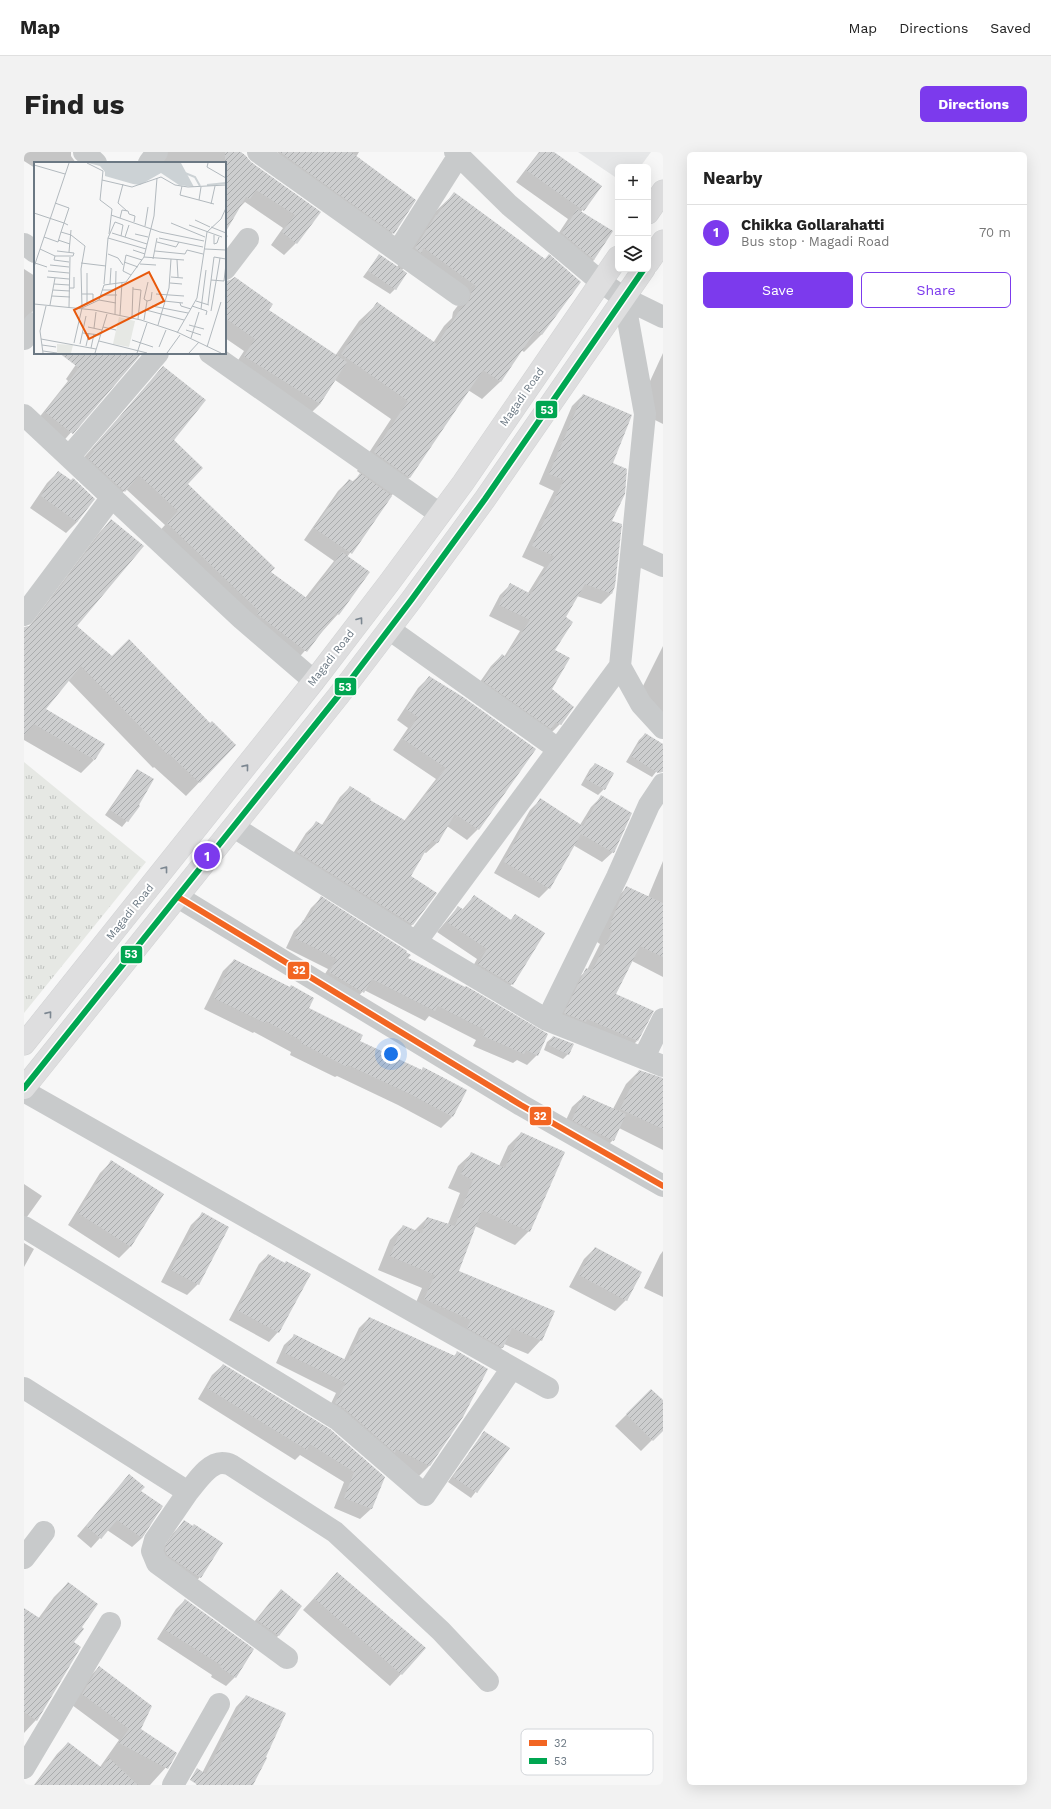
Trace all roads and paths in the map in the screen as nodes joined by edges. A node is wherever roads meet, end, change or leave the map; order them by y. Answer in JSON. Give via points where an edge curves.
{"nodes":[{"id":1,"x":84,"y":152,"type":"edge"},
{"id":2,"x":157,"y":152,"type":"edge"},
{"id":3,"x":258,"y":152,"type":"edge"},
{"id":4,"x":457,"y":154,"type":"edge"},
{"id":5,"x":95,"y":162,"type":"edge"},
{"id":6,"x":150,"y":162,"type":"edge"},
{"id":7,"x":663,"y":191,"type":"edge"},
{"id":8,"x":651,"y":209,"type":"edge"},
{"id":9,"x":248,"y":239,"type":"dead end"},
{"id":10,"x":663,"y":241,"type":"edge"},
{"id":11,"x":24,"y":244,"type":"edge"},
{"id":12,"x":34,"y":251,"type":"edge"},
{"id":13,"x":398,"y":252,"type":"junction"},
{"id":14,"x":651,"y":258,"type":"edge"},
{"id":15,"x":615,"y":261,"type":"edge"},
{"id":16,"x":226,"y":268,"type":"edge"},
{"id":17,"x":642,"y":272,"type":"edge"},
{"id":18,"x":601,"y":282,"type":"junction"},
{"id":19,"x":458,"y":294,"type":"dead end"},
{"id":20,"x":624,"y":298,"type":"junction"},
{"id":21,"x":663,"y":317,"type":"edge"},
{"id":22,"x":34,"y":325,"type":"edge"},
{"id":23,"x":24,"y":339,"type":"edge"},
{"id":24,"x":157,"y":354,"type":"edge"},
{"id":25,"x":211,"y":354,"type":"edge"},
{"id":26,"x":24,"y":415,"type":"edge"},
{"id":27,"x":654,"y":418,"type":"edge"},
{"id":28,"x":69,"y":457,"type":"junction"},
{"id":29,"x":112,"y":497,"type":"junction"},
{"id":30,"x":440,"y":514,"type":"junction"},
{"id":31,"x":632,"y":552,"type":"junction"},
{"id":32,"x":663,"y":566,"type":"edge"},
{"id":33,"x":24,"y":615,"type":"edge"},
{"id":34,"x":389,"y":629,"type":"junction"},
{"id":35,"x":620,"y":666,"type":"junction"},
{"id":36,"x":314,"y":681,"type":"junction"},
{"id":37,"x":663,"y":728,"type":"edge"},
{"id":38,"x":558,"y":749,"type":"junction"},
{"id":39,"x":663,"y":784,"type":"edge"},
{"id":40,"x":234,"y":827,"type":"junction"},
{"id":41,"x":178,"y":897,"type":"junction"},
{"id":42,"x":416,"y":942,"type":"junction"},
{"id":43,"x":663,"y":1019,"type":"edge"},
{"id":44,"x":547,"y":1020,"type":"junction"},
{"id":45,"x":24,"y":1044,"type":"edge"},
{"id":46,"x":653,"y":1061,"type":"edge"},
{"id":47,"x":24,"y":1089,"type":"edge"},
{"id":48,"x":663,"y":1186,"type":"edge"},
{"id":49,"x":24,"y":1227,"type":"edge"},
{"id":50,"x":512,"y":1368,"type":"junction"},
{"id":51,"x":548,"y":1388,"type":"dead end"},
{"id":52,"x":25,"y":1390,"type":"edge"},
{"id":53,"x":188,"y":1492,"type":"junction"},
{"id":54,"x":44,"y":1532,"type":"dead end"},
{"id":55,"x":24,"y":1558,"type":"edge"},
{"id":56,"x":110,"y":1623,"type":"dead end"},
{"id":57,"x":287,"y":1658,"type":"dead end"},
{"id":58,"x":488,"y":1681,"type":"dead end"},
{"id":59,"x":219,"y":1704,"type":"dead end"},
{"id":60,"x":24,"y":1768,"type":"edge"},
{"id":61,"x":24,"y":1783,"type":"edge"},
{"id":62,"x":26,"y":1785,"type":"edge"},
{"id":63,"x":173,"y":1785,"type":"edge"}],
"edges":[{"from":1,"to":5,"type":"street"},
{"from":2,"to":6,"type":"street"},
{"from":3,"to":13,"type":"street"},
{"from":4,"to":13,"type":"street"},
{"from":4,"to":18,"type":"street","via":[[509,205]]},
{"from":7,"to":8,"type":"main road"},
{"from":9,"to":16,"type":"street"},
{"from":10,"to":14,"type":"main road"},
{"from":11,"to":12,"type":"street"},
{"from":13,"to":19,"type":"street"},
{"from":15,"to":18,"type":"main road","name":"Magadi Road"},
{"from":17,"to":20,"type":"main road"},
{"from":18,"to":20,"type":"street"},
{"from":18,"to":30,"type":"main road","name":"Magadi Road"},
{"from":20,"to":21,"type":"street"},
{"from":20,"to":27,"type":"street"},
{"from":20,"to":34,"type":"main road","via":[[485,499]]},
{"from":22,"to":23,"type":"street"},
{"from":24,"to":28,"type":"street"},
{"from":25,"to":30,"type":"street"},
{"from":26,"to":28,"type":"street"},
{"from":27,"to":31,"type":"street"},
{"from":28,"to":29,"type":"street"},
{"from":29,"to":33,"type":"street"},
{"from":29,"to":36,"type":"street","via":[[242,619]]},
{"from":36,"to":30,"type":"main road","name":"Magadi Road","one_way":true},
{"from":31,"to":32,"type":"street"},
{"from":31,"to":35,"type":"street"},
{"from":34,"to":38,"type":"street"},
{"from":34,"to":40,"type":"main road"},
{"from":35,"to":37,"type":"street","via":[[641,704]]},
{"from":35,"to":38,"type":"street"},
{"from":45,"to":36,"type":"main road","name":"Magadi Road","one_way":true},
{"from":38,"to":42,"type":"street"},
{"from":39,"to":44,"type":"street","via":[[649,805]]},
{"from":40,"to":41,"type":"main road"},
{"from":40,"to":42,"type":"street"},
{"from":41,"to":47,"type":"main road"},
{"from":41,"to":48,"type":"street","via":[[521,1105]]},
{"from":42,"to":44,"type":"street"},
{"from":43,"to":46,"type":"street"},
{"from":44,"to":46,"type":"street"},
{"from":47,"to":50,"type":"street"},
{"from":49,"to":50,"type":"street","via":[[337,1419],[425,1495]]},
{"from":50,"to":51,"type":"street"},
{"from":52,"to":53,"type":"street"},
{"from":53,"to":57,"type":"street","via":[[155,1540],[152,1551],[157,1563]]},
{"from":53,"to":58,"type":"street","via":[[214,1465],[231,1465],[335,1532],[441,1631]]},
{"from":54,"to":55,"type":"street"},
{"from":56,"to":60,"type":"street"},
{"from":59,"to":63,"type":"street"},
{"from":61,"to":62,"type":"street"}]}
